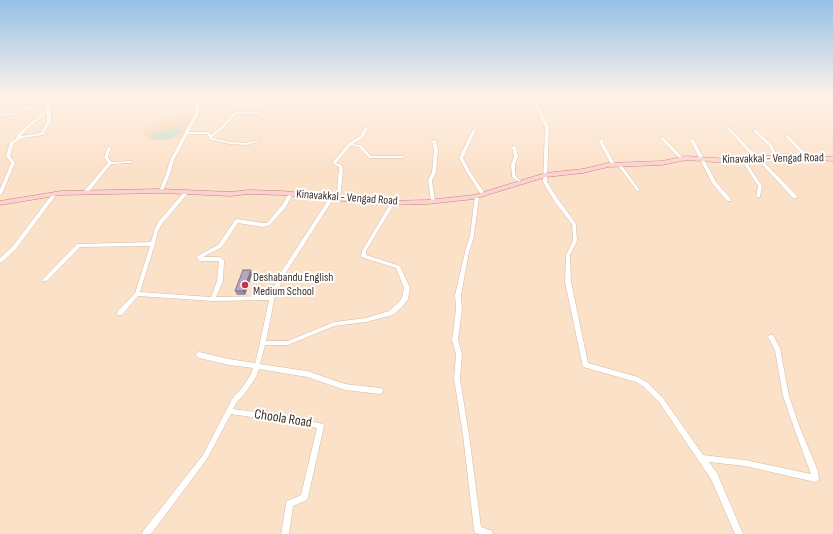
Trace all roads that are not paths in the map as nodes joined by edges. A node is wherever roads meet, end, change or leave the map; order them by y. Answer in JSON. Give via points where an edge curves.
{"nodes":[{"id":1,"x":35,"y":121,"type":"edge"},
{"id":2,"x":49,"y":121,"type":"edge"},
{"id":3,"x":193,"y":121,"type":"edge"},
{"id":4,"x":228,"y":121,"type":"edge"},
{"id":5,"x":544,"y":121,"type":"edge"},
{"id":6,"x":366,"y":128,"type":"dead end"},
{"id":7,"x":729,"y":129,"type":"dead end"},
{"id":8,"x":474,"y":130,"type":"dead end"},
{"id":9,"x":755,"y":131,"type":"dead end"},
{"id":10,"x":186,"y":133,"type":"junction"},
{"id":11,"x":787,"y":136,"type":"dead end"},
{"id":12,"x":210,"y":137,"type":"junction"},
{"id":13,"x":662,"y":138,"type":"dead end"},
{"id":14,"x":16,"y":139,"type":"junction"},
{"id":15,"x":602,"y":140,"type":"dead end"},
{"id":16,"x":692,"y":140,"type":"dead end"},
{"id":17,"x":260,"y":141,"type":"dead end"},
{"id":18,"x":434,"y":141,"type":"dead end"},
{"id":19,"x":350,"y":144,"type":"junction"},
{"id":20,"x":514,"y":147,"type":"dead end"},
{"id":21,"x":109,"y":148,"type":"dead end"},
{"id":22,"x":403,"y":157,"type":"dead end"},
{"id":23,"x":807,"y":157,"type":"junction"},
{"id":24,"x":700,"y":158,"type":"junction"},
{"id":25,"x":776,"y":158,"type":"junction"},
{"id":26,"x":682,"y":159,"type":"junction"},
{"id":27,"x":833,"y":159,"type":"edge"},
{"id":28,"x":759,"y":160,"type":"junction"},
{"id":29,"x":744,"y":161,"type":"junction"},
{"id":30,"x":110,"y":162,"type":"junction"},
{"id":31,"x":131,"y":162,"type":"dead end"},
{"id":32,"x":616,"y":164,"type":"junction"},
{"id":33,"x":545,"y":175,"type":"junction"},
{"id":34,"x":520,"y":182,"type":"junction"},
{"id":35,"x":161,"y":190,"type":"junction"},
{"id":36,"x":638,"y":190,"type":"dead end"},
{"id":37,"x":86,"y":192,"type":"junction"},
{"id":38,"x":187,"y":192,"type":"junction"},
{"id":39,"x":0,"y":194,"type":"edge"},
{"id":40,"x":55,"y":194,"type":"junction"},
{"id":41,"x":291,"y":194,"type":"junction"},
{"id":42,"x":484,"y":194,"type":"junction"},
{"id":43,"x":477,"y":196,"type":"junction"},
{"id":44,"x":758,"y":196,"type":"dead end"},
{"id":45,"x":794,"y":197,"type":"dead end"},
{"id":46,"x":334,"y":198,"type":"junction"},
{"id":47,"x":729,"y":200,"type":"dead end"},
{"id":48,"x":432,"y":201,"type":"junction"},
{"id":49,"x":0,"y":203,"type":"edge"},
{"id":50,"x":393,"y":203,"type":"junction"},
{"id":51,"x":153,"y":244,"type":"junction"},
{"id":52,"x":0,"y":260,"type":"edge"},
{"id":53,"x":45,"y":280,"type":"dead end"},
{"id":54,"x":137,"y":294,"type":"junction"},
{"id":55,"x":271,"y":298,"type":"junction"},
{"id":56,"x":213,"y":299,"type":"junction"},
{"id":57,"x":120,"y":313,"type":"dead end"},
{"id":58,"x":771,"y":337,"type":"dead end"},
{"id":59,"x":262,"y":343,"type":"junction"},
{"id":60,"x":199,"y":355,"type":"dead end"},
{"id":61,"x":257,"y":365,"type":"junction"},
{"id":62,"x":380,"y":392,"type":"dead end"},
{"id":63,"x":229,"y":411,"type":"junction"},
{"id":64,"x":702,"y":458,"type":"junction"},
{"id":65,"x":146,"y":534,"type":"edge"},
{"id":66,"x":285,"y":534,"type":"edge"},
{"id":67,"x":489,"y":534,"type":"edge"},
{"id":68,"x":739,"y":534,"type":"edge"}],
"edges":[{"from":1,"to":14,"type":"street"},
{"from":2,"to":14,"type":"street","via":[[42,134]]},
{"from":3,"to":10,"type":"street"},
{"from":4,"to":12,"type":"street"},
{"from":5,"to":33,"type":"street","via":[[547,127]]},
{"from":6,"to":19,"type":"street","via":[[362,137]]},
{"from":7,"to":28,"type":"street"},
{"from":8,"to":42,"type":"street","via":[[461,158]]},
{"from":9,"to":25,"type":"street","via":[[771,146]]},
{"from":10,"to":12,"type":"street","via":[[208,133]]},
{"from":10,"to":35,"type":"street"},
{"from":11,"to":23,"type":"street"},
{"from":12,"to":17,"type":"street","via":[[240,144]]},
{"from":13,"to":26,"type":"street"},
{"from":14,"to":39,"type":"street","via":[[12,142],[8,154],[13,163]]},
{"from":15,"to":32,"type":"street"},
{"from":16,"to":24,"type":"street"},
{"from":18,"to":48,"type":"street","via":[[434,172],[430,181]]},
{"from":19,"to":22,"type":"street","via":[[360,146],[370,157]]},
{"from":19,"to":46,"type":"street","via":[[334,163],[341,166],[341,171],[339,191]]},
{"from":20,"to":34,"type":"street","via":[[514,177]]},
{"from":21,"to":30,"type":"street","via":[[106,157]]},
{"from":23,"to":25,"type":"main road","name":"Kinavakkal - Vengad Road"},
{"from":23,"to":27,"type":"main road","name":"Kinavakkal - Vengad Road"},
{"from":24,"to":26,"type":"main road","name":"Kinavakkal - Vengad Road"},
{"from":24,"to":29,"type":"main road","name":"Kinavakkal - Vengad Road"},
{"from":24,"to":47,"type":"street","via":[[714,183]]},
{"from":25,"to":28,"type":"main road","name":"Kinavakkal - Vengad Road"},
{"from":26,"to":32,"type":"main road","name":"Kinavakkal - Vengad Road","via":[[662,163]]},
{"from":28,"to":29,"type":"main road","name":"Kinavakkal - Vengad Road"},
{"from":28,"to":45,"type":"street"},
{"from":29,"to":44,"type":"street","via":[[760,186]]},
{"from":30,"to":31,"type":"street"},
{"from":30,"to":37,"type":"street"},
{"from":32,"to":33,"type":"main road","name":"Kinavakkal - Vengad Road"},
{"from":32,"to":36,"type":"street"},
{"from":33,"to":34,"type":"main road","name":"Kinavakkal - Vengad Road"},
{"from":33,"to":64,"type":"street","via":[[545,182],[574,224],[575,241],[568,255],[568,282],[585,365],[638,380],[646,385],[661,400]]},
{"from":34,"to":42,"type":"main road","name":"Kinavakkal - Vengad Road"},
{"from":35,"to":37,"type":"main road","name":"Kinavakkal - Vengad Road"},
{"from":35,"to":38,"type":"main road","name":"Kinavakkal - Vengad Road"},
{"from":37,"to":40,"type":"main road","name":"Kinavakkal - Vengad Road"},
{"from":38,"to":41,"type":"main road","name":"Kinavakkal - Vengad Road"},
{"from":38,"to":51,"type":"street","via":[[160,223]]},
{"from":40,"to":49,"type":"main road","name":"Kinavakkal - Vengad Road"},
{"from":40,"to":52,"type":"street","via":[[14,248]]},
{"from":41,"to":46,"type":"main road","name":"Kinavakkal - Vengad Road"},
{"from":41,"to":56,"type":"street","via":[[268,224],[238,221],[229,230],[220,246],[199,257],[222,261],[220,281]]},
{"from":42,"to":43,"type":"main road","name":"Kinavakkal - Vengad Road"},
{"from":43,"to":48,"type":"main road","name":"Kinavakkal - Vengad Road"},
{"from":43,"to":67,"type":"street","via":[[472,236],[458,295],[455,340],[459,354],[457,379],[478,530]]},
{"from":46,"to":50,"type":"main road","name":"Kinavakkal - Vengad Road"},
{"from":46,"to":55,"type":"street","via":[[284,270]]},
{"from":48,"to":50,"type":"main road","name":"Kinavakkal - Vengad Road"},
{"from":50,"to":59,"type":"street","via":[[364,250],[363,256],[398,267],[407,288],[405,299],[400,305],[391,313],[366,320],[334,324],[288,343]]},
{"from":51,"to":53,"type":"street","via":[[79,245]]},
{"from":51,"to":54,"type":"street"},
{"from":54,"to":56,"type":"street"},
{"from":54,"to":57,"type":"street"},
{"from":55,"to":56,"type":"street"},
{"from":55,"to":59,"type":"street"},
{"from":58,"to":64,"type":"street","via":[[778,350],[786,396],[815,478],[745,463]]},
{"from":59,"to":61,"type":"street"},
{"from":60,"to":61,"type":"street"},
{"from":61,"to":62,"type":"street","via":[[307,374],[334,384]]},
{"from":61,"to":63,"type":"street","via":[[254,375]]},
{"from":63,"to":65,"type":"street","via":[[205,457]]},
{"from":63,"to":66,"type":"street","name":"Choola Road","via":[[321,426],[304,497],[290,504]]},
{"from":64,"to":68,"type":"street","via":[[714,476]]}]}
